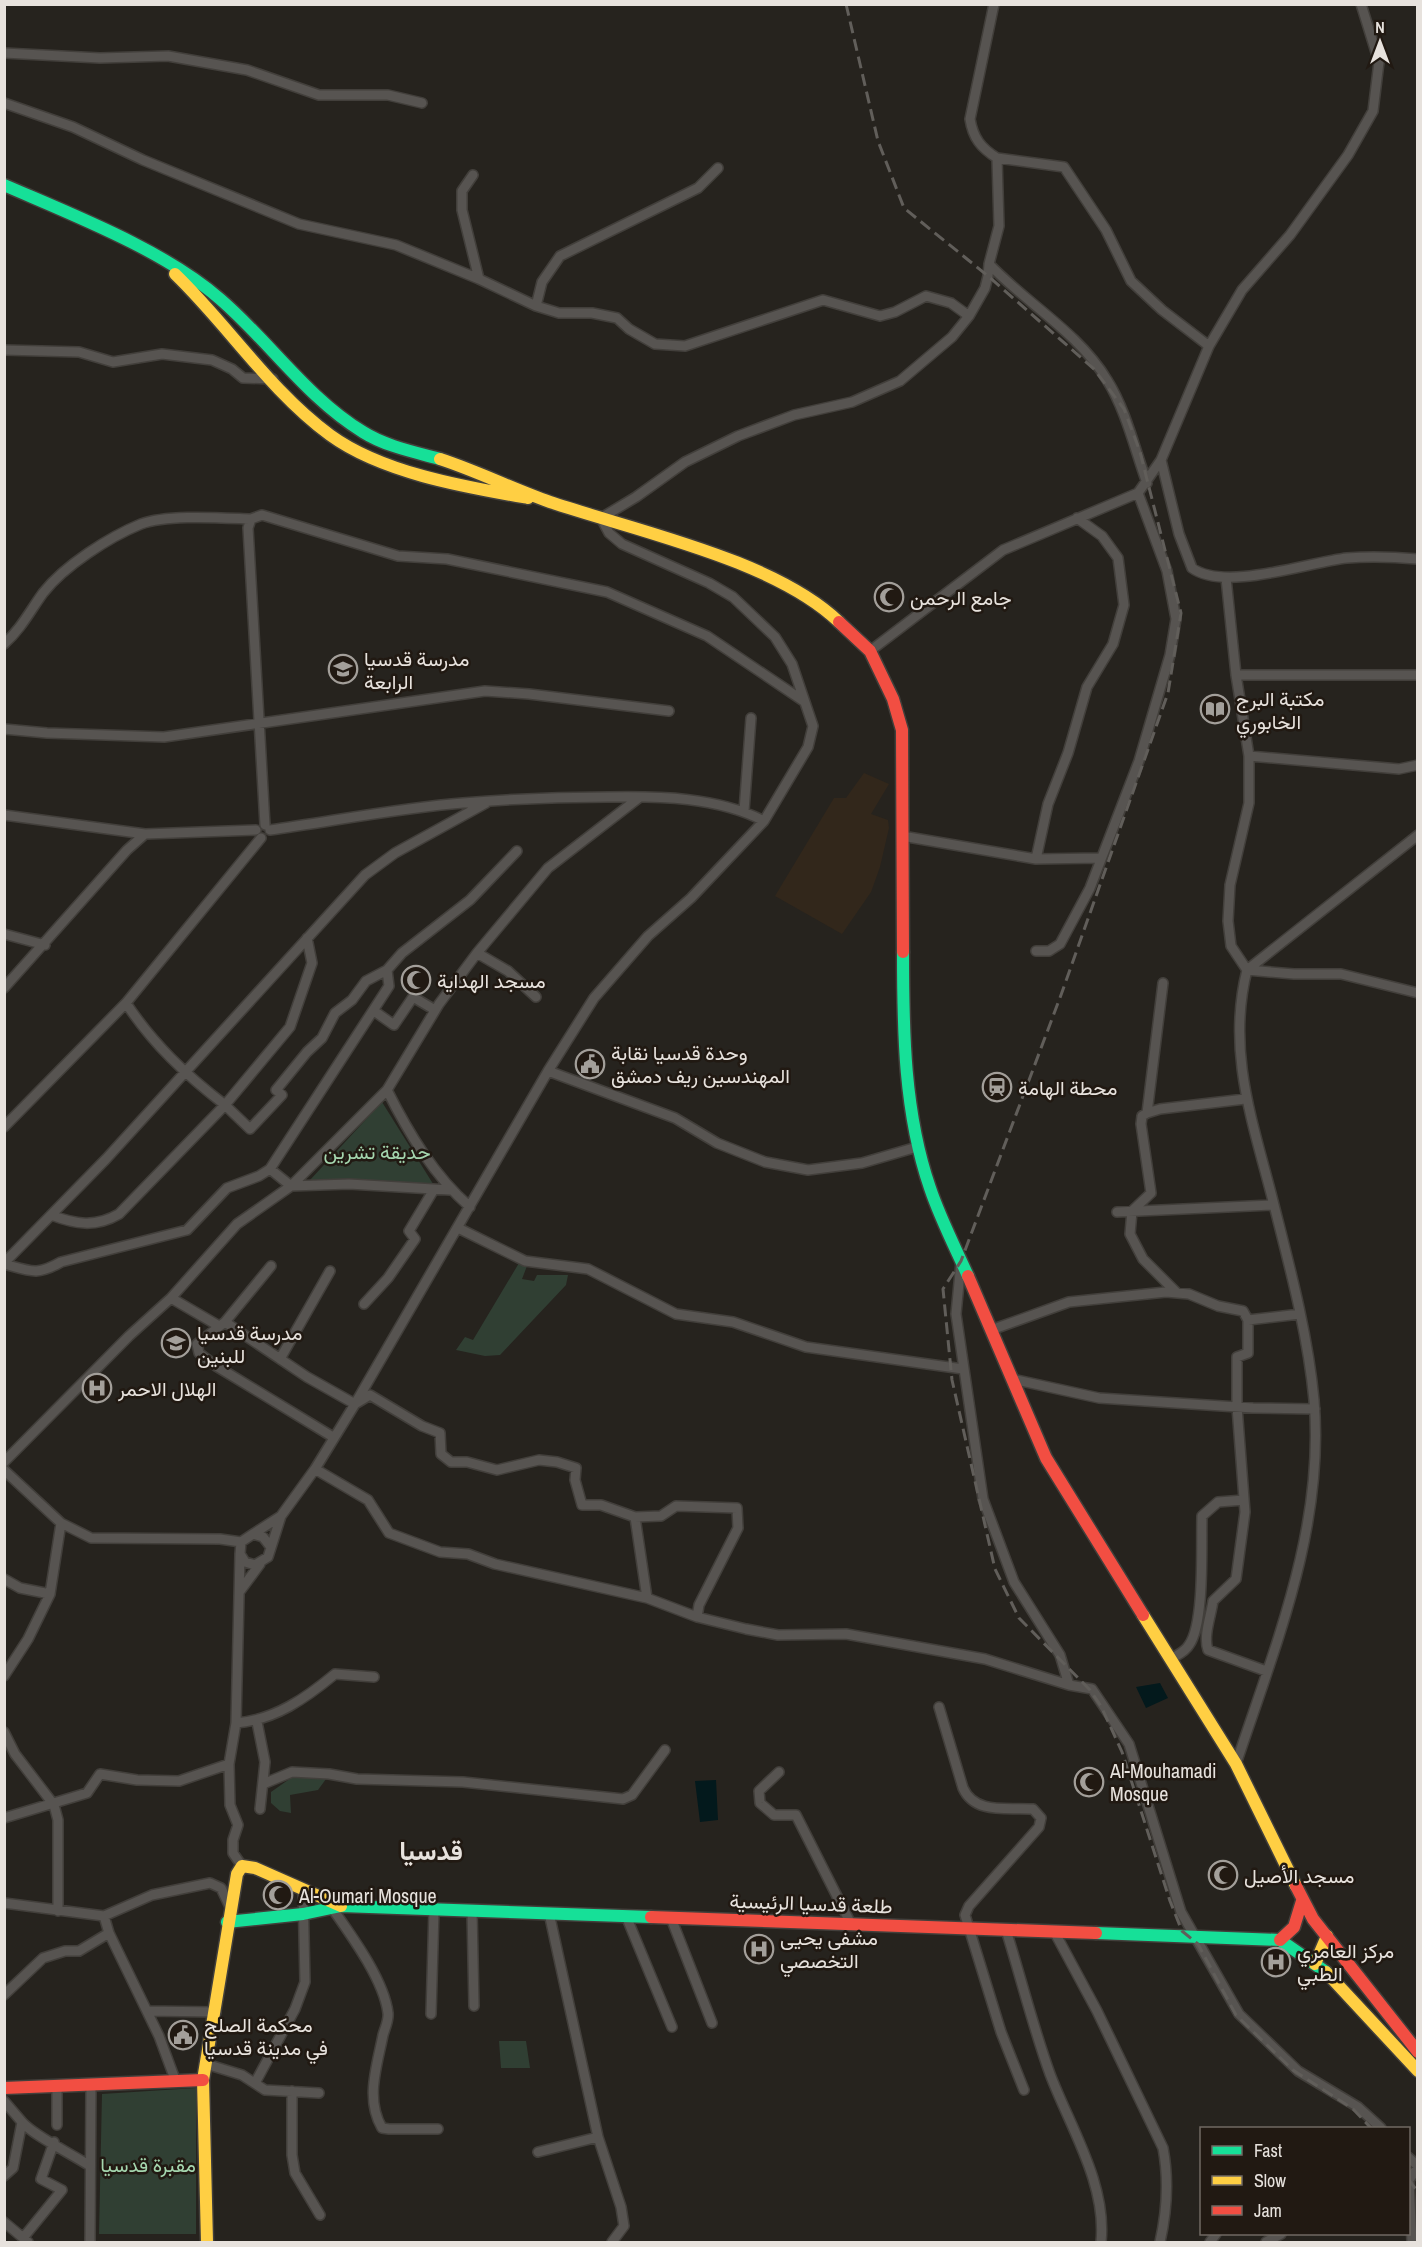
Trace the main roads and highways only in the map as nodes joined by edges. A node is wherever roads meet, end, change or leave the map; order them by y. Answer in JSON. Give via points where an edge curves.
{"nodes":[{"id":1,"x":4,"y":185,"type":"edge"},
{"id":2,"x":155,"y":257,"type":"junction"},
{"id":3,"x":548,"y":501,"type":"junction"},
{"id":4,"x":1302,"y":1900,"type":"junction"},
{"id":5,"x":337,"y":1907,"type":"junction"},
{"id":6,"x":227,"y":1922,"type":"junction"},
{"id":7,"x":1327,"y":1936,"type":"junction"},
{"id":8,"x":1280,"y":1940,"type":"junction"},
{"id":9,"x":1315,"y":1964,"type":"junction"},
{"id":10,"x":1418,"y":2052,"type":"edge"},
{"id":11,"x":1418,"y":2071,"type":"edge"},
{"id":12,"x":202,"y":2080,"type":"junction"},
{"id":13,"x":4,"y":2088,"type":"edge"},
{"id":14,"x":207,"y":2242,"type":"edge"}],
"edges":[{"from":1,"to":2,"type":"main road","via":[[94,224]]},
{"from":2,"to":3,"type":"main road","via":[[187,274],[220,299],[352,426],[390,444],[464,467]]},
{"from":2,"to":3,"type":"main road","via":[[204,302],[330,435],[360,453],[393,465],[480,489]]},
{"from":3,"to":4,"type":"main road","via":[[738,562],[825,608],[870,651],[893,699],[902,729],[903,996],[909,1101],[917,1147],[930,1188],[1046,1458],[1236,1764]]},
{"from":4,"to":7,"type":"main road"},
{"from":4,"to":8,"type":"main road","via":[[1294,1927]]},
{"from":5,"to":6,"type":"main road","name":"طلعة قدسيا الرئيسية"},
{"from":5,"to":6,"type":"main road","name":"طلعة قدسيا الرئيسية","via":[[255,1868],[242,1866]]},
{"from":5,"to":8,"type":"main road","name":"طلعة قدسيا الرئيسية"},
{"from":6,"to":12,"type":"main road","via":[[216,2012]]},
{"from":7,"to":9,"type":"main road"},
{"from":7,"to":10,"type":"main road"},
{"from":8,"to":9,"type":"main road"},
{"from":9,"to":11,"type":"main road","via":[[1354,1998]]},
{"from":12,"to":13,"type":"main road"},
{"from":12,"to":14,"type":"main road"}]}
